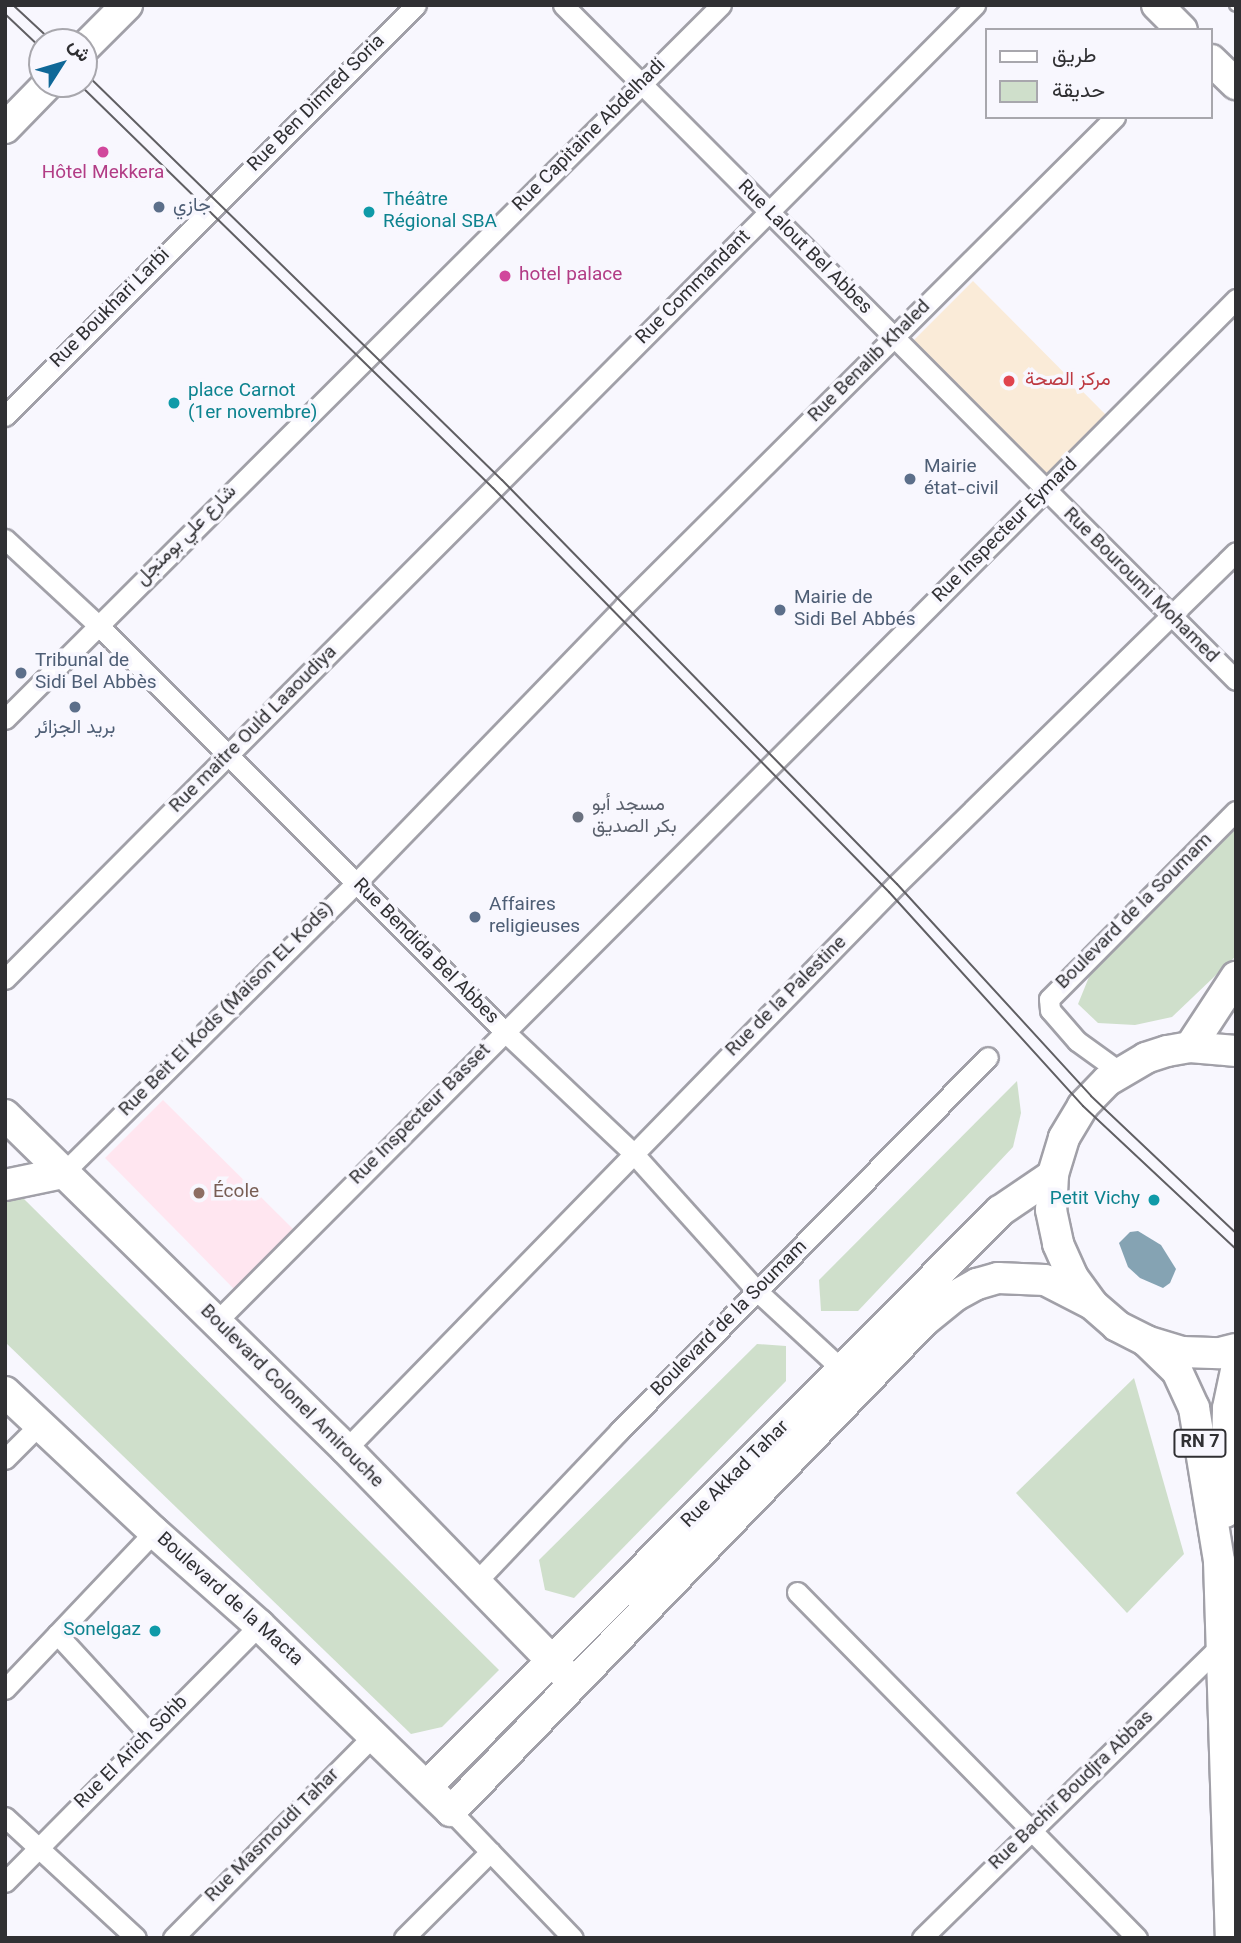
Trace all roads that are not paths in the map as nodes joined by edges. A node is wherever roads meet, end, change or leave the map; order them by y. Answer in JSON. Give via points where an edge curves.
{"nodes":[{"id":1,"x":127,"y":5,"type":"edge"},
{"id":2,"x":416,"y":5,"type":"edge"},
{"id":3,"x":563,"y":5,"type":"edge"},
{"id":4,"x":721,"y":5,"type":"edge"},
{"id":5,"x":975,"y":5,"type":"edge"},
{"id":6,"x":1157,"y":5,"type":"edge"},
{"id":7,"x":1180,"y":28,"type":"edge"},
{"id":8,"x":98,"y":34,"type":"edge"},
{"id":9,"x":1213,"y":62,"type":"edge"},
{"id":10,"x":1236,"y":84,"type":"edge"},
{"id":11,"x":642,"y":85,"type":"junction"},
{"id":12,"x":34,"y":98,"type":"edge"},
{"id":13,"x":1113,"y":119,"type":"edge"},
{"id":14,"x":5,"y":128,"type":"edge"},
{"id":15,"x":217,"y":202,"type":"joint"},
{"id":16,"x":768,"y":213,"type":"junction"},
{"id":17,"x":1236,"y":299,"type":"edge"},
{"id":18,"x":895,"y":339,"type":"junction"},
{"id":19,"x":370,"y":355,"type":"joint"},
{"id":20,"x":5,"y":416,"type":"edge"},
{"id":21,"x":502,"y":480,"type":"joint"},
{"id":22,"x":1045,"y":491,"type":"junction"},
{"id":23,"x":5,"y":539,"type":"edge"},
{"id":24,"x":1236,"y":552,"type":"edge"},
{"id":25,"x":624,"y":606,"type":"joint"},
{"id":26,"x":1172,"y":617,"type":"junction"},
{"id":27,"x":98,"y":625,"type":"junction"},
{"id":28,"x":1236,"y":680,"type":"edge"},
{"id":29,"x":5,"y":719,"type":"edge"},
{"id":30,"x":227,"y":757,"type":"junction"},
{"id":31,"x":776,"y":763,"type":"joint"},
{"id":32,"x":1236,"y":811,"type":"edge"},
{"id":33,"x":356,"y":883,"type":"junction"},
{"id":34,"x":1236,"y":977,"type":"edge"},
{"id":35,"x":5,"y":979,"type":"edge"},
{"id":36,"x":504,"y":1031,"type":"junction"},
{"id":37,"x":1190,"y":1047,"type":"junction"},
{"id":38,"x":1236,"y":1051,"type":"edge"},
{"id":39,"x":988,"y":1057,"type":"dead end"},
{"id":40,"x":1121,"y":1072,"type":"junction"},
{"id":41,"x":5,"y":1115,"type":"edge"},
{"id":42,"x":632,"y":1152,"type":"junction"},
{"id":43,"x":64,"y":1172,"type":"junction"},
{"id":44,"x":1053,"y":1174,"type":"junction"},
{"id":45,"x":5,"y":1185,"type":"edge"},
{"id":46,"x":758,"y":1292,"type":"junction"},
{"id":47,"x":1092,"y":1304,"type":"junction"},
{"id":48,"x":216,"y":1322,"type":"junction"},
{"id":49,"x":1146,"y":1341,"type":"junction"},
{"id":50,"x":1236,"y":1349,"type":"edge"},
{"id":51,"x":1236,"y":1369,"type":"edge"},
{"id":52,"x":850,"y":1378,"type":"junction"},
{"id":53,"x":5,"y":1392,"type":"edge"},
{"id":54,"x":40,"y":1424,"type":"junction"},
{"id":55,"x":346,"y":1450,"type":"junction"},
{"id":56,"x":5,"y":1459,"type":"edge"},
{"id":57,"x":154,"y":1532,"type":"junction"},
{"id":58,"x":1219,"y":1561,"type":"junction"},
{"id":59,"x":475,"y":1583,"type":"junction"},
{"id":60,"x":797,"y":1592,"type":"dead end"},
{"id":61,"x":259,"y":1625,"type":"junction"},
{"id":62,"x":57,"y":1634,"type":"junction"},
{"id":63,"x":1229,"y":1638,"type":"edge"},
{"id":64,"x":552,"y":1661,"type":"junction"},
{"id":65,"x":573,"y":1683,"type":"junction"},
{"id":66,"x":5,"y":1689,"type":"edge"},
{"id":67,"x":150,"y":1735,"type":"junction"},
{"id":68,"x":374,"y":1735,"type":"junction"},
{"id":69,"x":427,"y":1786,"type":"junction"},
{"id":70,"x":1231,"y":1789,"type":"edge"},
{"id":71,"x":451,"y":1811,"type":"junction"},
{"id":72,"x":5,"y":1817,"type":"edge"},
{"id":73,"x":1033,"y":1831,"type":"junction"},
{"id":74,"x":39,"y":1847,"type":"junction"},
{"id":75,"x":490,"y":1852,"type":"junction"},
{"id":76,"x":5,"y":1882,"type":"edge"},
{"id":77,"x":136,"y":1938,"type":"edge"},
{"id":78,"x":173,"y":1938,"type":"edge"},
{"id":79,"x":404,"y":1938,"type":"edge"},
{"id":80,"x":573,"y":1938,"type":"edge"},
{"id":81,"x":922,"y":1938,"type":"edge"},
{"id":82,"x":1137,"y":1938,"type":"edge"},
{"id":83,"x":1231,"y":1938,"type":"edge"}],
"edges":[{"from":1,"to":8,"type":"main road"},
{"from":2,"to":15,"type":"street","name":"Rue Ben Dimred Soria"},
{"from":3,"to":11,"type":"street","name":"Rue Lalout Bel Abbes"},
{"from":4,"to":11,"type":"street","name":"Rue Capitaine Abdelhadi"},
{"from":5,"to":16,"type":"street","name":"Rue Commandant"},
{"from":6,"to":7,"type":"main road"},
{"from":9,"to":10,"type":"main road"},
{"from":11,"to":16,"type":"street","name":"Rue Lalout Bel Abbes"},
{"from":11,"to":19,"type":"street","name":"Rue Capitaine Abdelhadi"},
{"from":12,"to":14,"type":"main road"},
{"from":13,"to":18,"type":"street","name":"Rue Benalib Khaled"},
{"from":15,"to":20,"type":"street","name":"Rue Boukhari Larbi"},
{"from":16,"to":18,"type":"street","name":"Rue Lalout Bel Abbes"},
{"from":16,"to":21,"type":"street","name":"Rue Commandant"},
{"from":17,"to":22,"type":"street","name":"Rue Inspecteur Eymard"},
{"from":18,"to":22,"type":"street","name":"Rue Lalout Bel Abbes"},
{"from":18,"to":25,"type":"street","name":"Rue Benalib Khaled"},
{"from":19,"to":27,"type":"street","name":"شارع علي بومنجل"},
{"from":21,"to":30,"type":"street","name":"Rue maitre Ould Laaoudiya"},
{"from":22,"to":26,"type":"street","name":"Rue Bouroumi Mohamed"},
{"from":22,"to":31,"type":"street","name":"Rue Inspecteur Eymard"},
{"from":23,"to":27,"type":"street","name":"Rue Bendida Bel Abbes"},
{"from":24,"to":26,"type":"street","name":"Rue de la Palestine"},
{"from":25,"to":33,"type":"street","name":"Rue Beit El Kods (Maison EL Kods)"},
{"from":26,"to":28,"type":"street","name":"Rue Bouroumi Mohamed"},
{"from":26,"to":42,"type":"street","name":"Rue de la Palestine","via":[[897,884]]},
{"from":27,"to":29,"type":"street","name":"شارع علي بومنجل"},
{"from":27,"to":30,"type":"street","name":"Rue Bendida Bel Abbes"},
{"from":30,"to":33,"type":"street","name":"Rue Bendida Bel Abbes"},
{"from":30,"to":35,"type":"street","name":"Rue maitre Ould Laaoudiya"},
{"from":31,"to":36,"type":"street","name":"Rue Inspecteur Basset"},
{"from":32,"to":40,"type":"street","name":"Boulevard de la Soumam","via":[[1049,999],[1050,1010],[1077,1041]]},
{"from":33,"to":36,"type":"street","name":"Rue Bendida Bel Abbes"},
{"from":33,"to":43,"type":"street","name":"Rue Beit El Kods (Maison EL Kods)"},
{"from":34,"to":37,"type":"main road"},
{"from":36,"to":42,"type":"street","name":"Rue Bendida Bel Abbes"},
{"from":36,"to":48,"type":"street","name":"Rue Inspecteur Basset"},
{"from":37,"to":38,"type":"main road"},
{"from":37,"to":40,"type":"main road","via":[[1146,1058]]},
{"from":39,"to":46,"type":"street","name":"Boulevard de la Soumam"},
{"from":40,"to":44,"type":"main road","via":[[1083,1105],[1064,1138]]},
{"from":41,"to":43,"type":"main road","name":"Boulevard Colonel Amirouche"},
{"from":42,"to":46,"type":"street","name":"Rue Bendida Bel Abbes"},
{"from":42,"to":55,"type":"street","name":"Rue de la Palestine"},
{"from":43,"to":45,"type":"main road"},
{"from":43,"to":48,"type":"main road","name":"Boulevard Colonel Amirouche"},
{"from":44,"to":47,"type":"main road","via":[[1051,1210],[1058,1244],[1072,1276]]},
{"from":44,"to":52,"type":"main road","name":"Rue Akkad Tahar","via":[[1000,1211]]},
{"from":46,"to":52,"type":"street","name":"Rue Bendida Bel Abbes"},
{"from":46,"to":59,"type":"street","name":"Boulevard de la Soumam"},
{"from":47,"to":49,"type":"main road","via":[[1117,1326]]},
{"from":47,"to":52,"type":"main road","name":"Rue Akkad Tahar","via":[[1045,1280],[998,1278],[977,1284]]},
{"from":48,"to":55,"type":"main road","name":"Boulevard Colonel Amirouche"},
{"from":49,"to":50,"type":"main road","via":[[1182,1352]]},
{"from":49,"to":58,"type":"main road","number":"RN 7","via":[[1177,1371],[1194,1408]]},
{"from":51,"to":58,"type":"main road","number":"RN 7","via":[[1228,1408],[1224,1536]]},
{"from":52,"to":64,"type":"main road","name":"Rue Akkad Tahar"},
{"from":52,"to":65,"type":"main road","name":"Rue Akkad Tahar"},
{"from":53,"to":54,"type":"main road","name":"Boulevard de la Macta"},
{"from":54,"to":56,"type":"street"},
{"from":54,"to":57,"type":"main road","name":"Boulevard de la Macta"},
{"from":55,"to":59,"type":"main road","name":"Boulevard Colonel Amirouche"},
{"from":57,"to":61,"type":"main road","name":"Boulevard de la Macta"},
{"from":57,"to":62,"type":"street"},
{"from":58,"to":63,"type":"main road","number":"RN 7"},
{"from":59,"to":64,"type":"main road","name":"Boulevard Colonel Amirouche"},
{"from":60,"to":73,"type":"street"},
{"from":61,"to":67,"type":"street","name":"Rue El Arich Sohb"},
{"from":61,"to":68,"type":"main road","name":"Boulevard de la Macta"},
{"from":62,"to":66,"type":"street"},
{"from":62,"to":67,"type":"street"},
{"from":63,"to":70,"type":"main road","number":"RN 7"},
{"from":63,"to":73,"type":"street","name":"Rue Bachir Boudjra Abbas"},
{"from":64,"to":65,"type":"main road","name":"Boulevard Colonel Amirouche"},
{"from":64,"to":69,"type":"main road","name":"Rue Akkad Tahar"},
{"from":65,"to":71,"type":"main road","name":"Rue Akkad Tahar"},
{"from":67,"to":74,"type":"street","name":"Rue El Arich Sohb"},
{"from":68,"to":69,"type":"main road","name":"Boulevard de la Macta"},
{"from":68,"to":78,"type":"street","name":"Rue Masmoudi Tahar"},
{"from":69,"to":71,"type":"main road","name":"Boulevard de la Macta"},
{"from":70,"to":83,"type":"main road","number":"RN 7"},
{"from":71,"to":75,"type":"street"},
{"from":72,"to":74,"type":"street"},
{"from":73,"to":81,"type":"street","name":"Rue Bachir Boudjra Abbas"},
{"from":73,"to":82,"type":"street"},
{"from":74,"to":76,"type":"street","name":"Rue El Arich Sohb"},
{"from":74,"to":77,"type":"street"},
{"from":75,"to":79,"type":"street"},
{"from":75,"to":80,"type":"street"}]}
